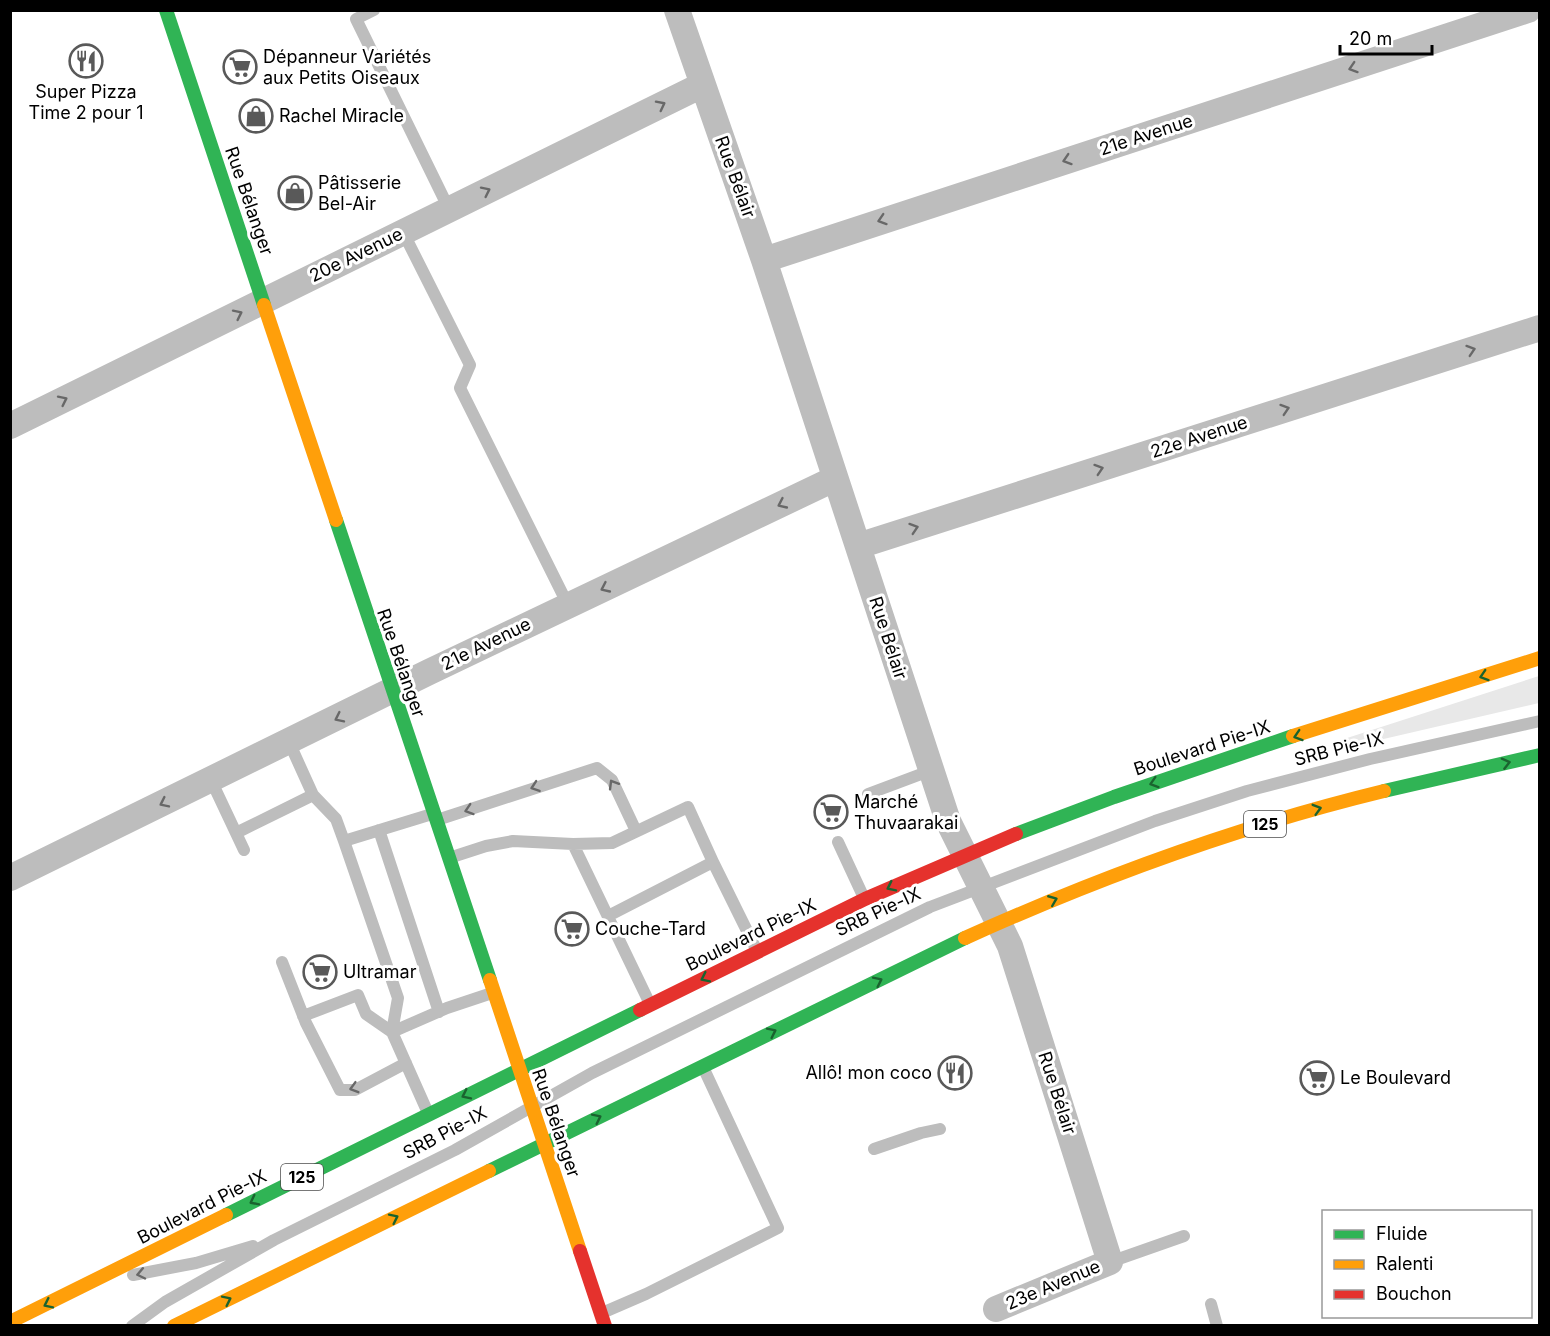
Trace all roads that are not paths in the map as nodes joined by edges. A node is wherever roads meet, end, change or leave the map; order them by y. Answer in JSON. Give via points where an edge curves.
{"nodes":[{"id":1,"x":166,"y":10,"type":"edge"},
{"id":2,"x":374,"y":10,"type":"edge"},
{"id":3,"x":677,"y":10,"type":"edge"},
{"id":4,"x":1528,"y":10,"type":"edge"},
{"id":5,"x":702,"y":85,"type":"junction"},
{"id":6,"x":449,"y":209,"type":"junction"},
{"id":7,"x":404,"y":232,"type":"junction"},
{"id":8,"x":764,"y":260,"type":"junction"},
{"id":9,"x":264,"y":301,"type":"junction"},
{"id":10,"x":1539,"y":328,"type":"edge"},
{"id":11,"x":10,"y":426,"type":"edge"},
{"id":12,"x":834,"y":479,"type":"junction"},
{"id":13,"x":858,"y":546,"type":"junction"},
{"id":14,"x":568,"y":605,"type":"junction"},
{"id":15,"x":1539,"y":658,"type":"edge"},
{"id":16,"x":392,"y":691,"type":"junction"},
{"id":17,"x":1539,"y":721,"type":"edge"},
{"id":18,"x":289,"y":742,"type":"junction"},
{"id":19,"x":1539,"y":755,"type":"edge"},
{"id":20,"x":932,"y":770,"type":"junction"},
{"id":21,"x":211,"y":780,"type":"junction"},
{"id":22,"x":868,"y":794,"type":"dead end"},
{"id":23,"x":313,"y":795,"type":"junction"},
{"id":24,"x":434,"y":817,"type":"junction"},
{"id":25,"x":379,"y":830,"type":"junction"},
{"id":26,"x":636,"y":831,"type":"junction"},
{"id":27,"x":236,"y":833,"type":"junction"},
{"id":28,"x":344,"y":841,"type":"junction"},
{"id":29,"x":838,"y":842,"type":"dead end"},
{"id":30,"x":573,"y":844,"type":"junction"},
{"id":31,"x":244,"y":850,"type":"dead end"},
{"id":32,"x":964,"y":854,"type":"junction"},
{"id":33,"x":448,"y":858,"type":"junction"},
{"id":34,"x":713,"y":862,"type":"junction"},
{"id":35,"x":10,"y":878,"type":"edge"},
{"id":36,"x":981,"y":887,"type":"junction"},
{"id":37,"x":865,"y":899,"type":"junction"},
{"id":38,"x":608,"y":916,"type":"junction"},
{"id":39,"x":999,"y":922,"type":"junction"},
{"id":40,"x":757,"y":952,"type":"junction"},
{"id":41,"x":282,"y":962,"type":"dead end"},
{"id":42,"x":493,"y":993,"type":"junction"},
{"id":43,"x":650,"y":1005,"type":"junction"},
{"id":44,"x":440,"y":1012,"type":"junction"},
{"id":45,"x":303,"y":1016,"type":"junction"},
{"id":46,"x":392,"y":1032,"type":"junction"},
{"id":47,"x":406,"y":1063,"type":"junction"},
{"id":48,"x":703,"y":1066,"type":"junction"},
{"id":49,"x":519,"y":1069,"type":"junction"},
{"id":50,"x":531,"y":1106,"type":"junction"},
{"id":51,"x":428,"y":1114,"type":"junction"},
{"id":52,"x":940,"y":1130,"type":"dead end"},
{"id":53,"x":544,"y":1143,"type":"junction"},
{"id":54,"x":874,"y":1149,"type":"dead end"},
{"id":55,"x":1184,"y":1236,"type":"dead end"},
{"id":56,"x":274,"y":1239,"type":"junction"},
{"id":57,"x":1110,"y":1262,"type":"junction"},
{"id":58,"x":85,"y":1285,"type":"junction"},
{"id":59,"x":1211,"y":1304,"type":"dead end"},
{"id":60,"x":999,"y":1317,"type":"edge"},
{"id":61,"x":603,"y":1319,"type":"edge"},
{"id":62,"x":10,"y":1322,"type":"edge"},
{"id":63,"x":132,"y":1326,"type":"edge"},
{"id":64,"x":174,"y":1326,"type":"edge"},
{"id":65,"x":1217,"y":1326,"type":"edge"}],
"edges":[{"from":1,"to":9,"type":"main road","name":"Rue Bélanger"},
{"from":2,"to":6,"type":"lane","via":[[356,19]]},
{"from":3,"to":5,"type":"street","name":"Rue Bélair"},
{"from":4,"to":8,"type":"street","name":"21e Avenue","one_way":true},
{"from":6,"to":5,"type":"street","name":"20e Avenue","one_way":true},
{"from":5,"to":8,"type":"street","name":"Rue Bélair"},
{"from":6,"to":7,"type":"street","name":"20e Avenue"},
{"from":7,"to":9,"type":"street","name":"20e Avenue"},
{"from":7,"to":14,"type":"lane","via":[[470,365],[460,387]]},
{"from":8,"to":12,"type":"street","name":"Rue Bélair"},
{"from":11,"to":9,"type":"street","name":"20e Avenue","one_way":true},
{"from":9,"to":16,"type":"main road","name":"Rue Bélanger"},
{"from":13,"to":10,"type":"street","name":"22e Avenue","one_way":true},
{"from":12,"to":13,"type":"street","name":"Rue Bélair"},
{"from":12,"to":14,"type":"street","name":"21e Avenue","one_way":true},
{"from":13,"to":20,"type":"street","name":"Rue Bélair"},
{"from":14,"to":16,"type":"street","name":"21e Avenue"},
{"from":15,"to":32,"type":"main road","name":"Boulevard Pie-IX","number":"125","one_way":true,"via":[[1044,820]]},
{"from":16,"to":18,"type":"street","name":"21e Avenue","one_way":true},
{"from":16,"to":24,"type":"main road","name":"Rue Bélanger"},
{"from":17,"to":36,"type":"lane","name":"SRB Pie-IX","via":[[1247,791],[1155,821]]},
{"from":18,"to":21,"type":"street","name":"21e Avenue"},
{"from":18,"to":23,"type":"lane"},
{"from":39,"to":19,"type":"main road","number":"125","one_way":true,"via":[[1152,861],[1282,819]]},
{"from":20,"to":22,"type":"lane"},
{"from":20,"to":32,"type":"street","name":"Rue Bélair","via":[[948,821]]},
{"from":21,"to":27,"type":"lane"},
{"from":21,"to":35,"type":"street","name":"21e Avenue","one_way":true},
{"from":23,"to":27,"type":"lane"},
{"from":23,"to":28,"type":"lane","via":[[336,819]]},
{"from":24,"to":25,"type":"lane"},
{"from":26,"to":24,"type":"lane","one_way":true,"via":[[612,780],[597,768]]},
{"from":24,"to":33,"type":"main road","name":"Rue Bélanger"},
{"from":25,"to":28,"type":"lane"},
{"from":25,"to":44,"type":"lane"},
{"from":26,"to":30,"type":"lane","via":[[612,843]]},
{"from":26,"to":34,"type":"lane","via":[[688,807]]},
{"from":27,"to":31,"type":"lane"},
{"from":28,"to":46,"type":"lane","via":[[398,998]]},
{"from":29,"to":37,"type":"lane"},
{"from":30,"to":33,"type":"lane","via":[[513,841]]},
{"from":30,"to":38,"type":"lane"},
{"from":32,"to":36,"type":"street","name":"Rue Bélair"},
{"from":32,"to":37,"type":"main road","name":"Boulevard Pie-IX","number":"125","one_way":true},
{"from":33,"to":42,"type":"main road","name":"Rue Bélanger"},
{"from":34,"to":38,"type":"lane"},
{"from":34,"to":40,"type":"lane"},
{"from":36,"to":39,"type":"street","name":"Rue Bélair"},
{"from":36,"to":50,"type":"lane","name":"SRB Pie-IX","via":[[930,907],[767,985]]},
{"from":37,"to":40,"type":"main road","name":"Boulevard Pie-IX","number":"125"},
{"from":38,"to":43,"type":"lane"},
{"from":48,"to":39,"type":"main road","number":"125","one_way":true},
{"from":39,"to":57,"type":"street","name":"Rue Bélair","via":[[1010,946]]},
{"from":40,"to":43,"type":"main road","name":"Boulevard Pie-IX","number":"125","one_way":true},
{"from":41,"to":45,"type":"lane"},
{"from":42,"to":44,"type":"lane"},
{"from":42,"to":49,"type":"main road","name":"Rue Bélanger"},
{"from":43,"to":49,"type":"main road","name":"Boulevard Pie-IX","number":"125"},
{"from":44,"to":46,"type":"lane"},
{"from":45,"to":46,"type":"lane","via":[[358,995],[366,1014]]},
{"from":47,"to":45,"type":"lane","one_way":true,"via":[[355,1090],[340,1090]]},
{"from":46,"to":47,"type":"lane"},
{"from":47,"to":51,"type":"lane"},
{"from":53,"to":48,"type":"main road","number":"125","one_way":true},
{"from":48,"to":61,"type":"lane","via":[[778,1228]]},
{"from":49,"to":50,"type":"main road","name":"Rue Bélanger"},
{"from":49,"to":51,"type":"main road","name":"Boulevard Pie-IX","number":"125","one_way":true},
{"from":50,"to":53,"type":"main road","name":"Rue Bélanger"},
{"from":50,"to":56,"type":"lane","name":"SRB Pie-IX","via":[[455,1150]]},
{"from":51,"to":58,"type":"main road","name":"Boulevard Pie-IX","number":"125","one_way":true},
{"from":52,"to":54,"type":"lane"},
{"from":53,"to":61,"type":"main road","name":"Rue Bélanger"},
{"from":64,"to":53,"type":"main road","number":"125","one_way":true},
{"from":55,"to":57,"type":"lane"},
{"from":56,"to":58,"type":"lane","name":"SRB Pie-IX","one_way":true,"via":[[196,1263]]},
{"from":56,"to":63,"type":"lane","name":"SRB Pie-IX","via":[[165,1302]]},
{"from":57,"to":60,"type":"street","name":"23e Avenue"},
{"from":58,"to":62,"type":"main road","name":"Boulevard Pie-IX","number":"125","one_way":true},
{"from":59,"to":65,"type":"lane"}]}
